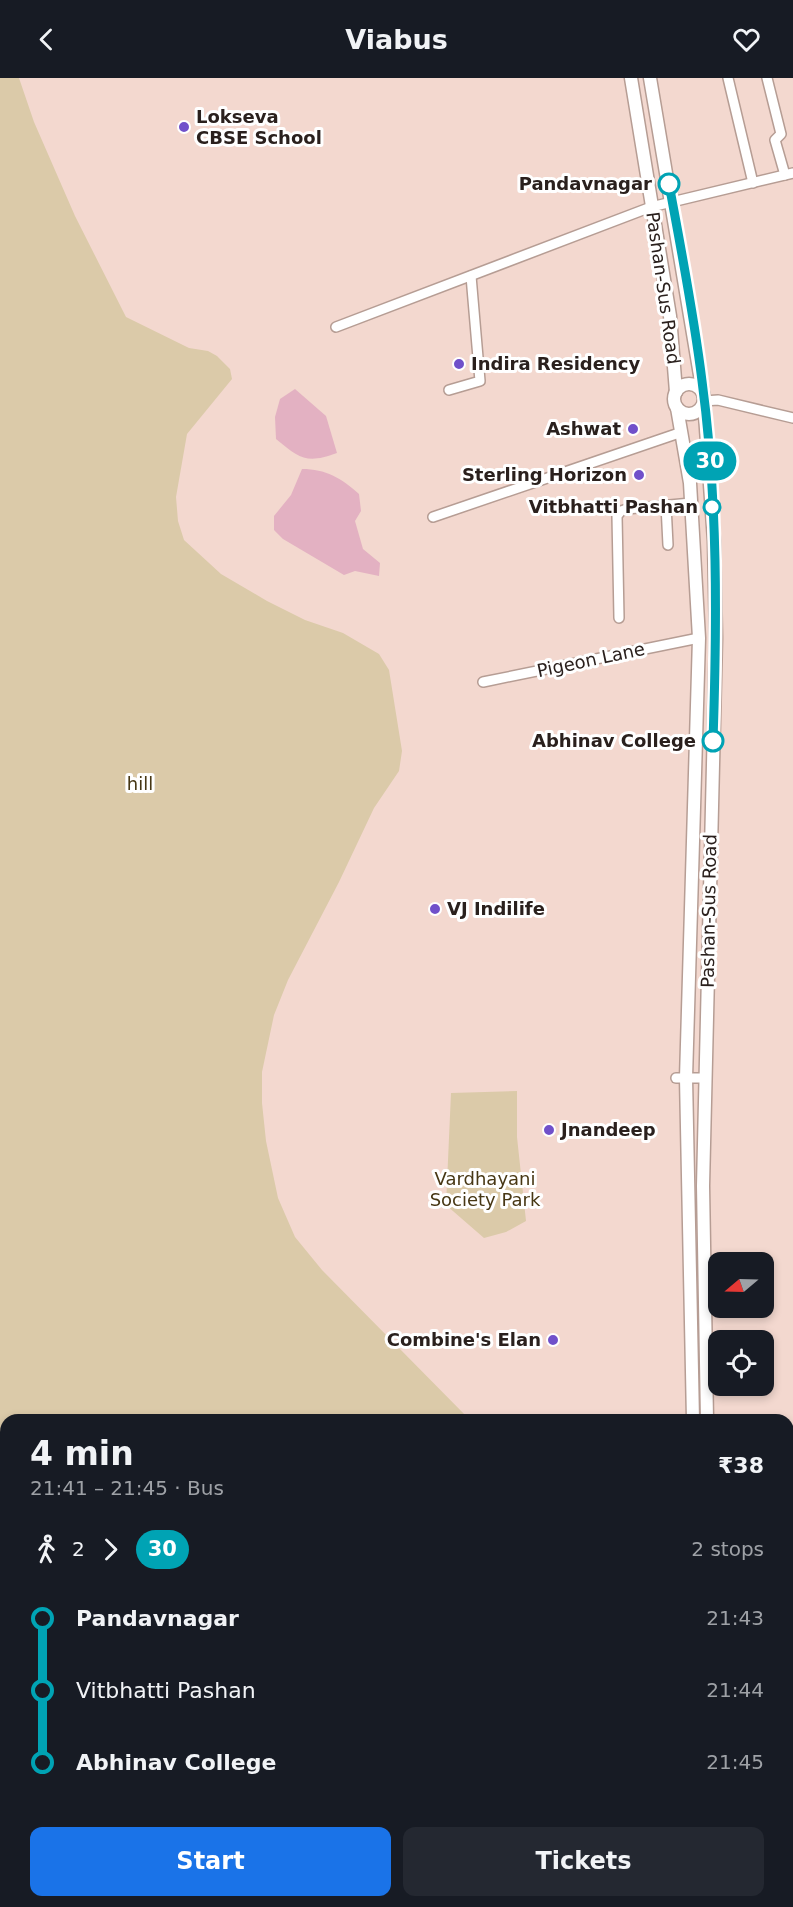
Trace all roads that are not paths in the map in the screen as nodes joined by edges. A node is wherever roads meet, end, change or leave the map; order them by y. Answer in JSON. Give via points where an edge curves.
{"nodes":[{"id":1,"x":631,"y":78,"type":"edge"},
{"id":2,"x":650,"y":78,"type":"edge"},
{"id":3,"x":728,"y":78,"type":"edge"},
{"id":4,"x":766,"y":78,"type":"edge"},
{"id":5,"x":789,"y":174,"type":"edge"},
{"id":6,"x":753,"y":183,"type":"junction"},
{"id":7,"x":672,"y":202,"type":"junction"},
{"id":8,"x":651,"y":207,"type":"junction"},
{"id":9,"x":471,"y":276,"type":"junction"},
{"id":10,"x":336,"y":327,"type":"dead end"},
{"id":11,"x":450,"y":390,"type":"dead end"},
{"id":12,"x":676,"y":392,"type":"junction"},
{"id":13,"x":704,"y":397,"type":"junction"},
{"id":14,"x":677,"y":408,"type":"junction"},
{"id":15,"x":793,"y":418,"type":"edge"},
{"id":16,"x":682,"y":432,"type":"junction"},
{"id":17,"x":691,"y":503,"type":"junction"},
{"id":18,"x":666,"y":505,"type":"junction"},
{"id":19,"x":434,"y":517,"type":"dead end"},
{"id":20,"x":668,"y":545,"type":"dead end"},
{"id":21,"x":620,"y":618,"type":"dead end"},
{"id":22,"x":699,"y":638,"type":"junction"},
{"id":23,"x":483,"y":682,"type":"dead end"},
{"id":24,"x":681,"y":1078,"type":"junction"},
{"id":25,"x":705,"y":1078,"type":"junction"},
{"id":26,"x":693,"y":1414,"type":"edge"},
{"id":27,"x":707,"y":1414,"type":"edge"}],
"edges":[{"from":1,"to":8,"type":"main road","name":"Pashan-Sus Road"},
{"from":2,"to":7,"type":"main road","name":"Pashan-Sus Road"},
{"from":3,"to":6,"type":"street"},
{"from":4,"to":5,"type":"street","via":[[781,134],[775,140]]},
{"from":5,"to":6,"type":"street"},
{"from":6,"to":7,"type":"street"},
{"from":7,"to":8,"type":"street"},
{"from":7,"to":13,"type":"main road","name":"Pashan-Sus Road"},
{"from":8,"to":9,"type":"street"},
{"from":8,"to":12,"type":"main road","name":"Pashan-Sus Road","via":[[670,316]]},
{"from":9,"to":10,"type":"street"},
{"from":9,"to":11,"type":"street","via":[[480,381]]},
{"from":12,"to":13,"type":"main road","via":[[693,384]]},
{"from":12,"to":14,"type":"main road"},
{"from":13,"to":14,"type":"main road","via":[[702,408],[690,414]]},
{"from":13,"to":15,"type":"street"},
{"from":13,"to":25,"type":"main road","name":"Pashan-Sus Road","via":[[716,638]]},
{"from":14,"to":16,"type":"main road","name":"Pashan-Sus Road"},
{"from":16,"to":17,"type":"main road","name":"Pashan-Sus Road"},
{"from":16,"to":19,"type":"street"},
{"from":17,"to":18,"type":"street"},
{"from":17,"to":22,"type":"main road","name":"Pashan-Sus Road"},
{"from":18,"to":20,"type":"street"},
{"from":18,"to":21,"type":"street","via":[[627,509],[617,516]]},
{"from":22,"to":23,"type":"street","name":"Pigeon Lane"},
{"from":22,"to":24,"type":"main road","name":"Pashan-Sus Road"},
{"from":24,"to":25,"type":"street"},
{"from":24,"to":26,"type":"main road","name":"Pashan-Sus Road"},
{"from":25,"to":27,"type":"main road","name":"Pashan-Sus Road"}]}
